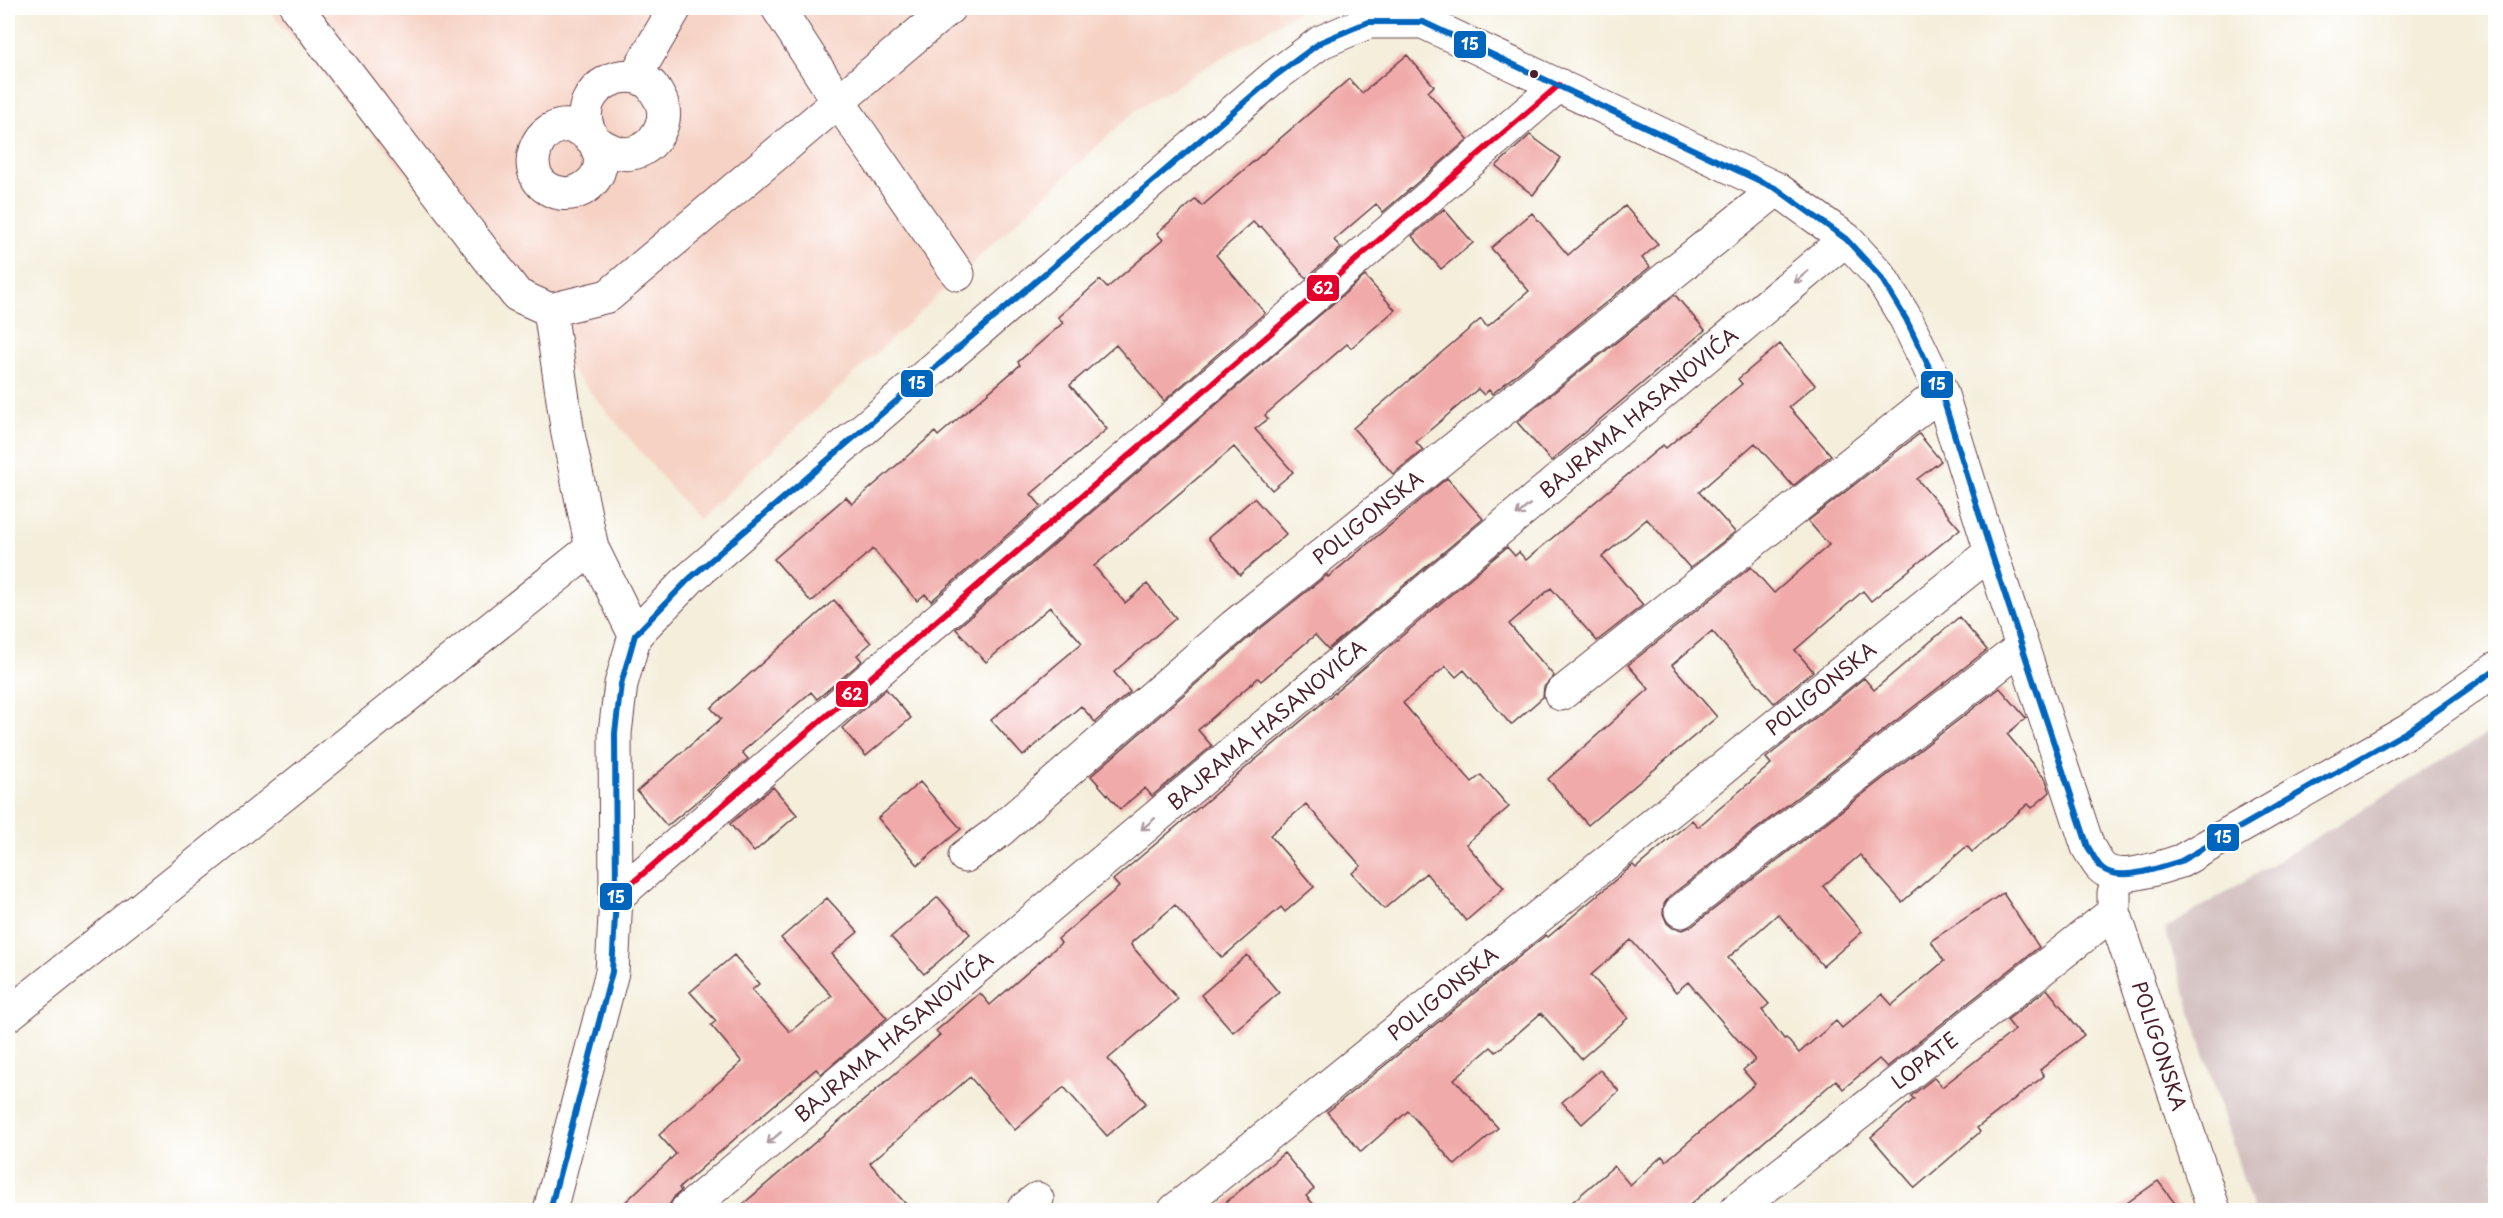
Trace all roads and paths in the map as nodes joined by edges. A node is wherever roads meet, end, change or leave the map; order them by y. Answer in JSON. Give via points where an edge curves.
{"nodes":[{"id":1,"x":297,"y":8,"type":"edge"},
{"id":2,"x":675,"y":8,"type":"edge"},
{"id":3,"x":778,"y":8,"type":"edge"},
{"id":4,"x":949,"y":8,"type":"edge"},
{"id":5,"x":1423,"y":15,"type":"edge"},
{"id":6,"x":635,"y":77,"type":"junction"},
{"id":7,"x":1559,"y":85,"type":"junction"},
{"id":8,"x":838,"y":101,"type":"junction"},
{"id":9,"x":1778,"y":189,"type":"junction"},
{"id":10,"x":1846,"y":239,"type":"junction"},
{"id":11,"x":958,"y":274,"type":"dead end"},
{"id":12,"x":550,"y":310,"type":"junction"},
{"id":13,"x":1941,"y":392,"type":"junction"},
{"id":14,"x":592,"y":548,"type":"junction"},
{"id":15,"x":1991,"y":552,"type":"junction"},
{"id":16,"x":635,"y":635,"type":"junction"},
{"id":17,"x":2022,"y":647,"type":"junction"},
{"id":18,"x":2496,"y":669,"type":"edge"},
{"id":19,"x":1561,"y":694,"type":"dead end"},
{"id":20,"x":965,"y":856,"type":"dead end"},
{"id":21,"x":2119,"y":874,"type":"junction"},
{"id":22,"x":616,"y":897,"type":"junction"},
{"id":23,"x":1681,"y":911,"type":"dead end"},
{"id":24,"x":2114,"y":912,"type":"junction"},
{"id":25,"x":8,"y":1016,"type":"edge"},
{"id":26,"x":550,"y":1210,"type":"edge"},
{"id":27,"x":687,"y":1210,"type":"edge"},
{"id":28,"x":1175,"y":1210,"type":"edge"},
{"id":29,"x":1736,"y":1210,"type":"edge"},
{"id":30,"x":2214,"y":1210,"type":"edge"}],
"edges":[{"from":1,"to":12,"type":"street","via":[[517,295]]},
{"from":2,"to":6,"type":"street"},
{"from":3,"to":8,"type":"street"},
{"from":4,"to":8,"type":"street"},
{"from":5,"to":7,"type":"street"},
{"from":5,"to":16,"type":"street","via":[[1368,22],[1321,42],[1275,76],[689,579]]},
{"from":6,"to":6,"type":"street","via":[[653,88],[663,106],[662,127],[651,144],[633,153],[612,152],[594,141],[586,123],[587,103],[598,86],[615,77]]},
{"from":7,"to":9,"type":"street"},
{"from":7,"to":22,"type":"street"},
{"from":8,"to":11,"type":"street"},
{"from":8,"to":12,"type":"street","via":[[608,296]]},
{"from":9,"to":10,"type":"street"},
{"from":9,"to":20,"type":"street","name":"POLIGONSKA","via":[[1234,626],[998,832]]},
{"from":10,"to":13,"type":"street","via":[[1880,276]]},
{"from":10,"to":27,"type":"street","name":"BAJRAMA HASANOVIĆA","one_way":true},
{"from":12,"to":14,"type":"street","via":[[568,434]]},
{"from":13,"to":15,"type":"street"},
{"from":13,"to":19,"type":"street"},
{"from":14,"to":16,"type":"street"},
{"from":14,"to":25,"type":"street"},
{"from":15,"to":17,"type":"street"},
{"from":15,"to":28,"type":"street","name":"POLIGONSKA"},
{"from":16,"to":22,"type":"street","via":[[621,684],[615,733]]},
{"from":17,"to":21,"type":"street","via":[[2088,847],[2102,868]]},
{"from":17,"to":23,"type":"street"},
{"from":18,"to":21,"type":"street","via":[[2408,731],[2181,861],[2150,871]]},
{"from":21,"to":24,"type":"street","name":"POLIGONSKA"},
{"from":22,"to":26,"type":"street","via":[[612,972]]},
{"from":24,"to":29,"type":"street","name":"LOPATE"},
{"from":24,"to":30,"type":"street","name":"POLIGONSKA"}]}
